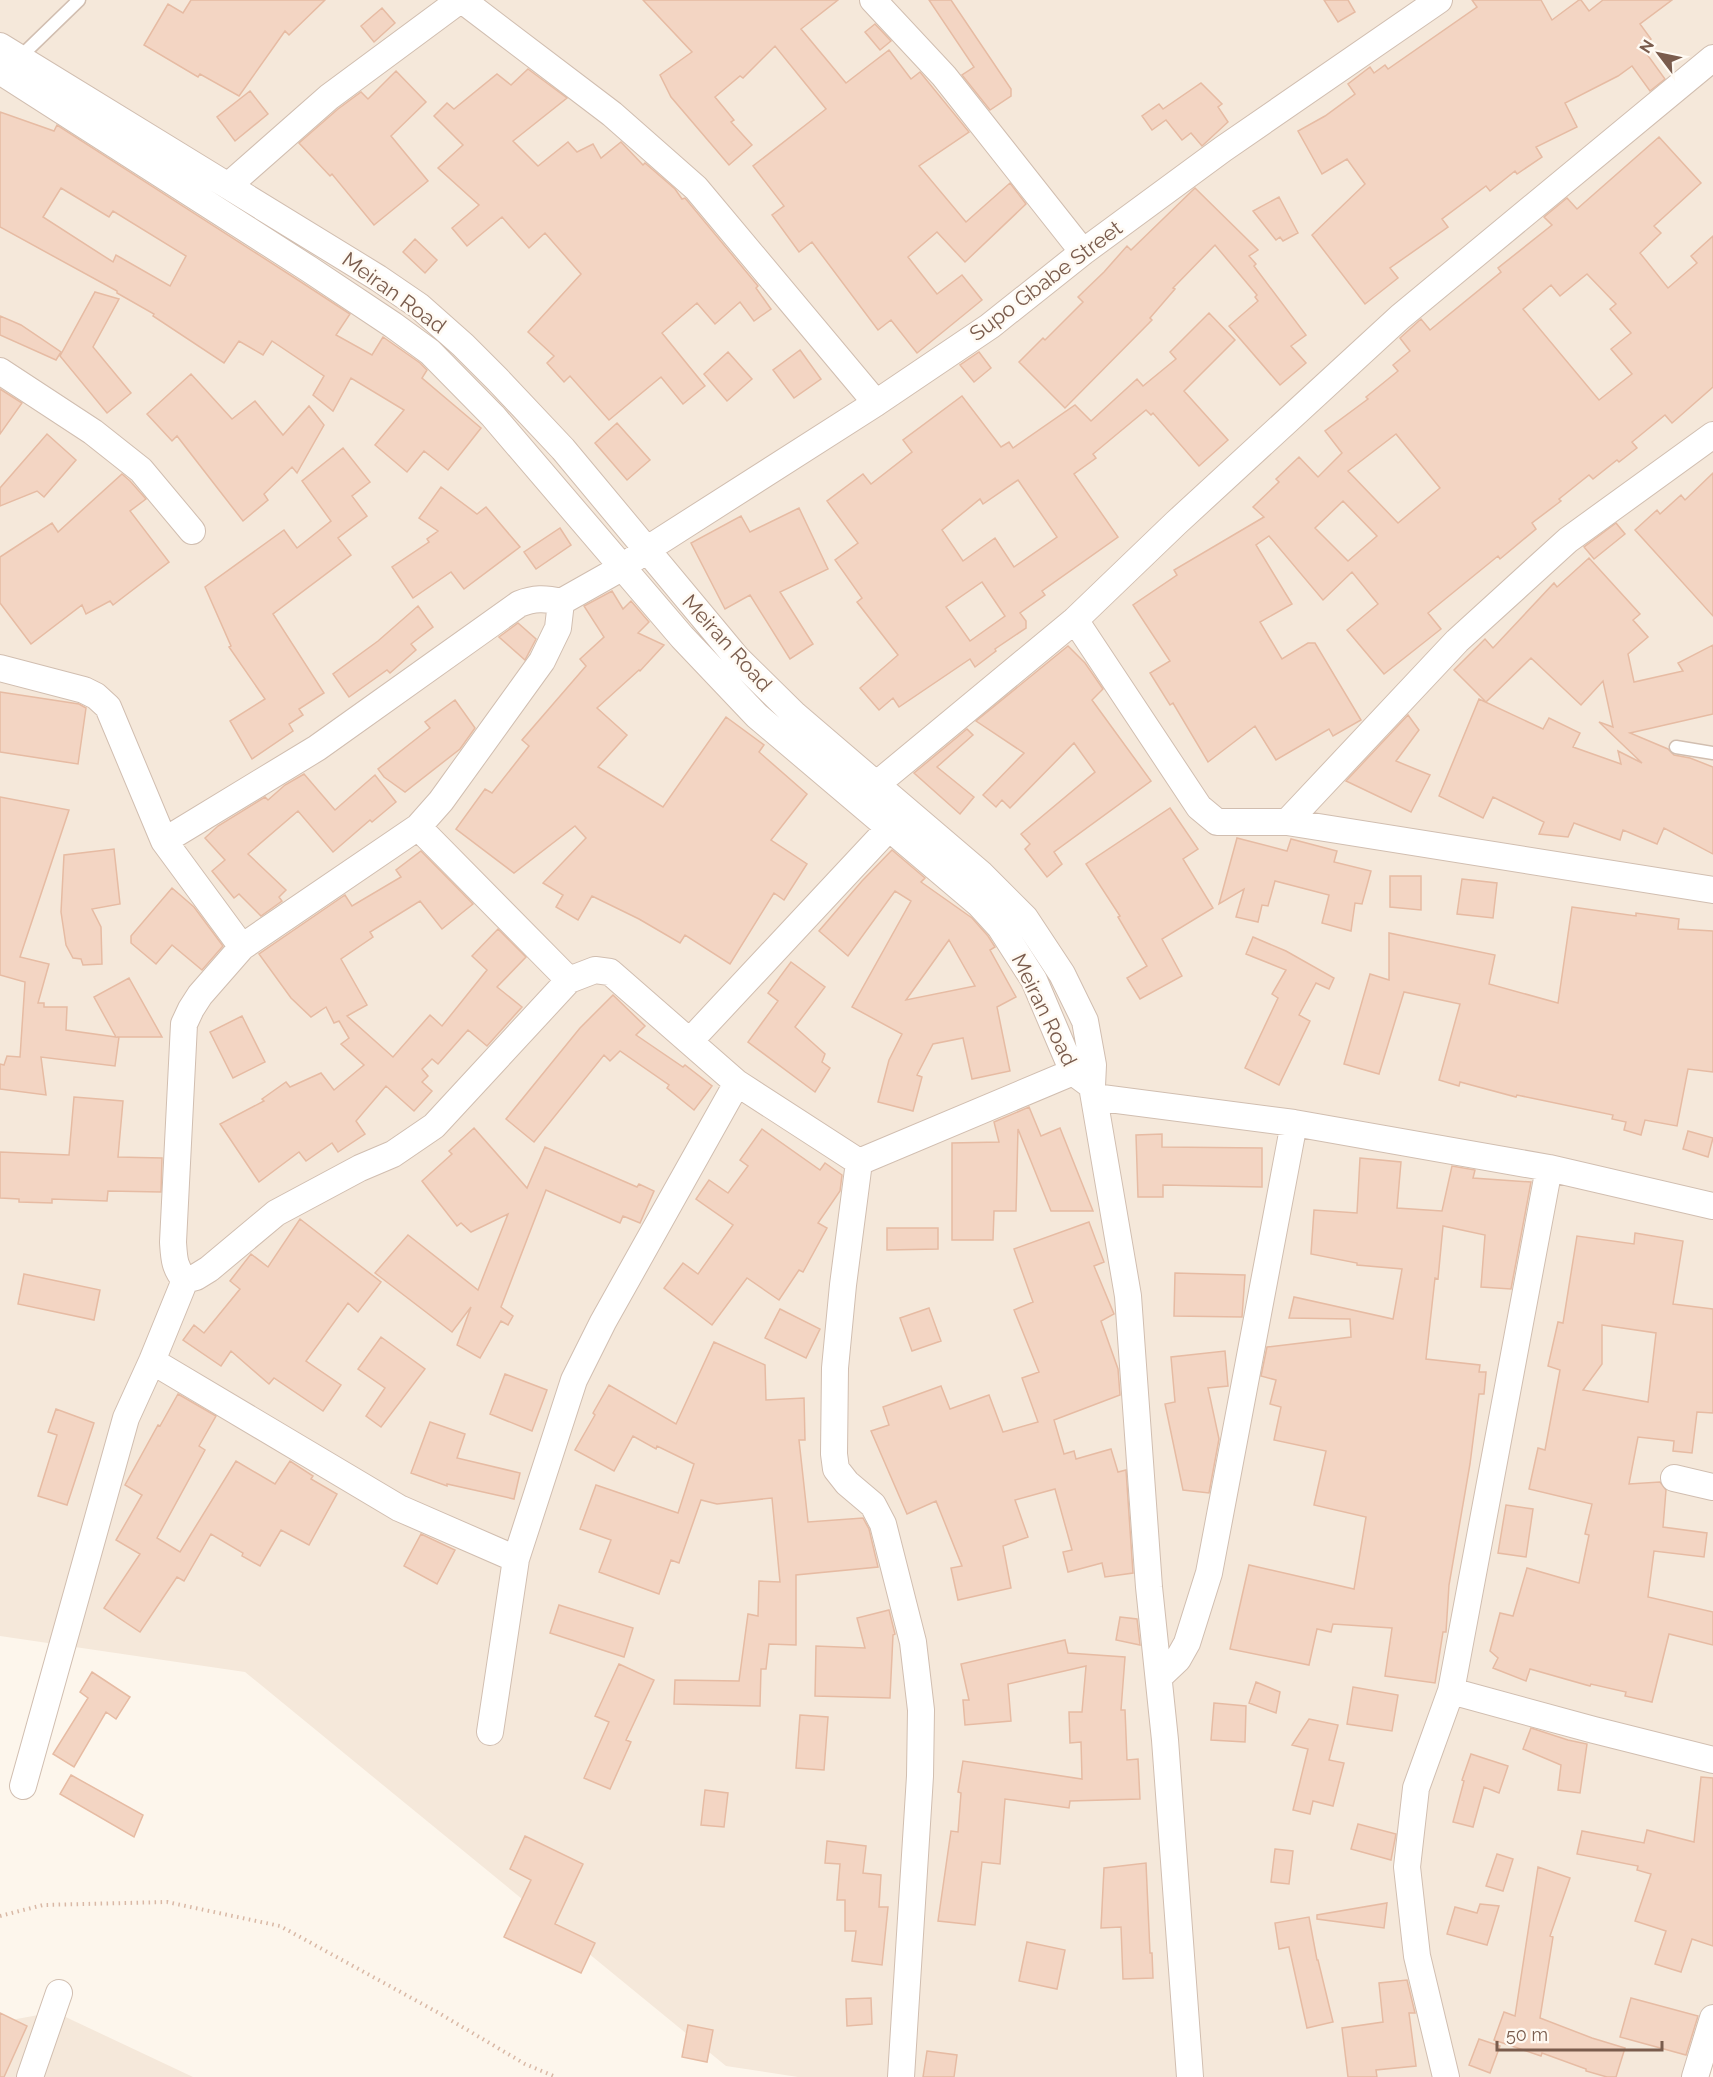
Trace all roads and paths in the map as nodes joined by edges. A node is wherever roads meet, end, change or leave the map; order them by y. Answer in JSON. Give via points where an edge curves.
{"nodes":[{"id":1,"x":79,"y":0,"type":"edge"},
{"id":2,"x":461,"y":0,"type":"edge"},
{"id":3,"x":873,"y":0,"type":"edge"},
{"id":4,"x":1439,"y":0,"type":"edge"},
{"id":5,"x":1713,"y":58,"type":"edge"},
{"id":6,"x":5,"y":62,"type":"edge"},
{"id":7,"x":229,"y":185,"type":"junction"},
{"id":8,"x":1083,"y":252,"type":"junction"},
{"id":9,"x":0,"y":371,"type":"edge"},
{"id":10,"x":876,"y":403,"type":"junction"},
{"id":11,"x":1713,"y":435,"type":"edge"},
{"id":12,"x":192,"y":531,"type":"dead end"},
{"id":13,"x":646,"y":550,"type":"junction"},
{"id":14,"x":623,"y":567,"type":"junction"},
{"id":15,"x":561,"y":602,"type":"junction"},
{"id":16,"x":1075,"y":620,"type":"junction"},
{"id":17,"x":0,"y":668,"type":"edge"},
{"id":18,"x":1676,"y":747,"type":"dead end"},
{"id":19,"x":1713,"y":753,"type":"edge"},
{"id":20,"x":878,"y":784,"type":"junction"},
{"id":21,"x":1287,"y":822,"type":"junction"},
{"id":22,"x":418,"y":827,"type":"junction"},
{"id":23,"x":889,"y":828,"type":"junction"},
{"id":24,"x":164,"y":842,"type":"junction"},
{"id":25,"x":1713,"y":890,"type":"edge"},
{"id":26,"x":242,"y":947,"type":"junction"},
{"id":27,"x":569,"y":980,"type":"junction"},
{"id":28,"x":690,"y":1041,"type":"junction"},
{"id":29,"x":737,"y":1083,"type":"junction"},
{"id":30,"x":1086,"y":1085,"type":"junction"},
{"id":31,"x":1294,"y":1123,"type":"junction"},
{"id":32,"x":859,"y":1162,"type":"junction"},
{"id":33,"x":1549,"y":1168,"type":"junction"},
{"id":34,"x":1713,"y":1206,"type":"edge"},
{"id":35,"x":184,"y":1280,"type":"junction"},
{"id":36,"x":152,"y":1361,"type":"junction"},
{"id":37,"x":1674,"y":1478,"type":"dead end"},
{"id":38,"x":1713,"y":1486,"type":"edge"},
{"id":39,"x":516,"y":1559,"type":"junction"},
{"id":40,"x":1159,"y":1677,"type":"junction"},
{"id":41,"x":1451,"y":1691,"type":"junction"},
{"id":42,"x":490,"y":1732,"type":"dead end"},
{"id":43,"x":1713,"y":1760,"type":"edge"},
{"id":44,"x":23,"y":1786,"type":"dead end"},
{"id":45,"x":0,"y":1916,"type":"edge"},
{"id":46,"x":59,"y":1993,"type":"dead end"},
{"id":47,"x":1713,"y":2018,"type":"edge"},
{"id":48,"x":30,"y":2077,"type":"edge"},
{"id":49,"x":556,"y":2077,"type":"edge"},
{"id":50,"x":901,"y":2077,"type":"edge"},
{"id":51,"x":1190,"y":2077,"type":"edge"},
{"id":52,"x":1446,"y":2077,"type":"edge"},
{"id":53,"x":1695,"y":2077,"type":"edge"}],
"edges":[{"from":1,"to":6,"type":"lane"},
{"from":2,"to":7,"type":"street","via":[[329,97]]},
{"from":2,"to":10,"type":"street","via":[[612,114],[696,188]]},
{"from":3,"to":8,"type":"street","via":[[944,76]]},
{"from":4,"to":8,"type":"street","name":"Supo Gbabe Street","via":[[1222,149]]},
{"from":5,"to":16,"type":"street","via":[[1391,324]]},
{"from":6,"to":7,"type":"street","name":"Meiran Road"},
{"from":6,"to":14,"type":"street","name":"Meiran Road","via":[[430,352],[493,416]]},
{"from":7,"to":13,"type":"street","name":"Meiran Road","via":[[419,306],[498,380],[563,449]]},
{"from":8,"to":10,"type":"street","name":"Supo Gbabe Street","via":[[990,326]]},
{"from":9,"to":12,"type":"street","via":[[93,432],[141,470]]},
{"from":10,"to":13,"type":"street","name":"Supo Gbabe Street"},
{"from":11,"to":21,"type":"street","via":[[1568,540],[1456,641]]},
{"from":13,"to":14,"type":"street","name":"Supo Gbabe Street"},
{"from":13,"to":20,"type":"street","name":"Meiran Road","via":[[737,658],[795,715]]},
{"from":14,"to":15,"type":"street","name":"Supo Gbabe Street"},
{"from":14,"to":23,"type":"street","name":"Meiran Road","via":[[757,716]]},
{"from":15,"to":22,"type":"street","via":[[558,628],[542,661]]},
{"from":15,"to":24,"type":"street","via":[[533,599],[519,604],[317,748]]},
{"from":16,"to":20,"type":"street"},
{"from":16,"to":21,"type":"street","via":[[1199,807],[1217,822]]},
{"from":17,"to":24,"type":"street","via":[[84,690],[108,707]]},
{"from":18,"to":19,"type":"lane"},
{"from":20,"to":30,"type":"street","name":"Meiran Road","via":[[1025,918],[1062,974],[1085,1021],[1093,1065]]},
{"from":21,"to":25,"type":"street"},
{"from":22,"to":26,"type":"street"},
{"from":22,"to":27,"type":"street"},
{"from":23,"to":28,"type":"street"},
{"from":23,"to":30,"type":"street","name":"Meiran Road","via":[[979,904],[1000,927],[1034,980]]},
{"from":24,"to":26,"type":"street"},
{"from":26,"to":35,"type":"street","via":[[200,995],[184,1024],[173,1242],[177,1271]]},
{"from":27,"to":28,"type":"street","via":[[595,970],[610,972]]},
{"from":27,"to":35,"type":"street","via":[[434,1126],[393,1154],[276,1213],[209,1269]]},
{"from":28,"to":29,"type":"street"},
{"from":29,"to":32,"type":"street"},
{"from":29,"to":39,"type":"street","via":[[574,1380]]},
{"from":30,"to":31,"type":"street"},
{"from":30,"to":32,"type":"street"},
{"from":30,"to":40,"type":"street","via":[[1128,1296]]},
{"from":31,"to":33,"type":"street"},
{"from":31,"to":40,"type":"street","via":[[1209,1573],[1187,1643],[1178,1659]]},
{"from":32,"to":50,"type":"street","via":[[835,1368],[834,1454],[836,1469],[873,1505],[883,1524],[913,1642],[921,1710]]},
{"from":33,"to":34,"type":"street"},
{"from":33,"to":41,"type":"street"},
{"from":35,"to":36,"type":"street"},
{"from":36,"to":39,"type":"street","via":[[399,1508]]},
{"from":36,"to":44,"type":"street","via":[[126,1418]]},
{"from":37,"to":38,"type":"street"},
{"from":39,"to":42,"type":"street"},
{"from":40,"to":51,"type":"street"},
{"from":41,"to":43,"type":"street"},
{"from":41,"to":52,"type":"street","via":[[1416,1788],[1407,1867],[1417,1956]]},
{"from":45,"to":49,"type":"path","via":[[43,1905],[167,1902],[280,1926],[525,2064]]},
{"from":46,"to":48,"type":"street"},
{"from":47,"to":53,"type":"street"}]}
